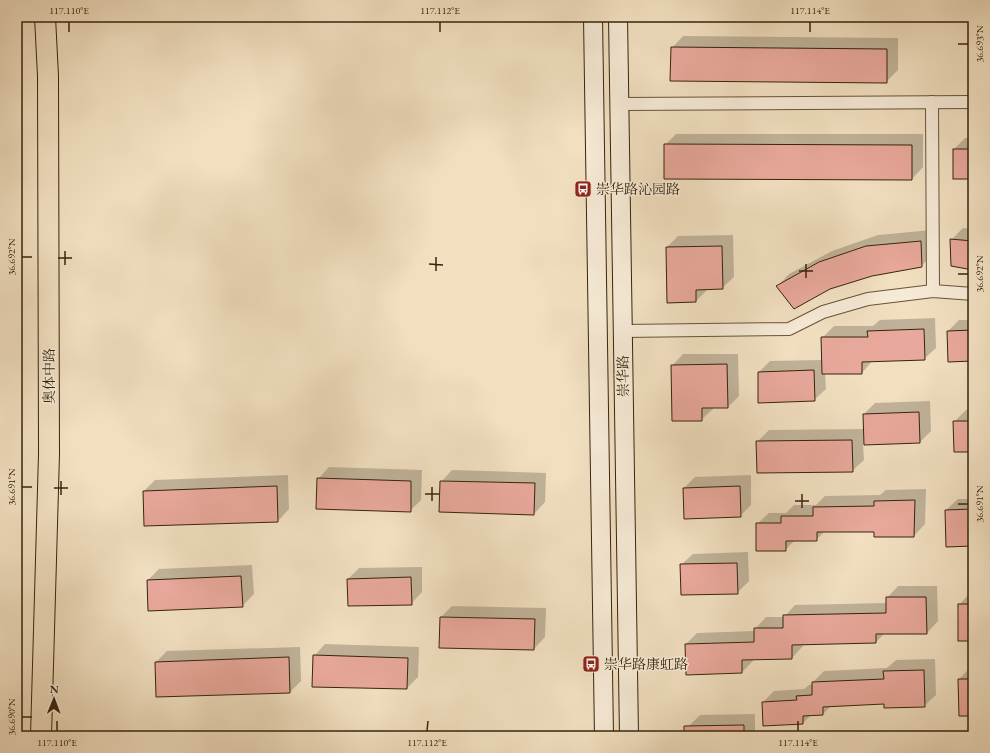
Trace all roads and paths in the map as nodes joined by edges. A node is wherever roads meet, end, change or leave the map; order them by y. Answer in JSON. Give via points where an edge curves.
{"nodes":[{"id":1,"x":44,"y":17,"type":"edge"},
{"id":2,"x":593,"y":17,"type":"edge"},
{"id":3,"x":618,"y":17,"type":"edge"},
{"id":4,"x":932,"y":102,"type":"junction"},
{"id":5,"x":973,"y":102,"type":"edge"},
{"id":6,"x":619,"y":104,"type":"junction"},
{"id":7,"x":933,"y":291,"type":"junction"},
{"id":8,"x":973,"y":294,"type":"edge"},
{"id":9,"x":623,"y":331,"type":"junction"},
{"id":10,"x":41,"y":736,"type":"edge"},
{"id":11,"x":604,"y":736,"type":"edge"},
{"id":12,"x":629,"y":736,"type":"edge"}],
"edges":[{"from":1,"to":10,"type":"main road","name":"奥体中路","via":[[48,76],[48,454]]},
{"from":2,"to":11,"type":"main road","name":"崇华路"},
{"from":3,"to":6,"type":"main road","name":"崇华路"},
{"from":4,"to":5,"type":"street"},
{"from":4,"to":6,"type":"street"},
{"from":4,"to":7,"type":"street"},
{"from":6,"to":9,"type":"main road","name":"崇华路"},
{"from":7,"to":8,"type":"street"},
{"from":7,"to":9,"type":"street","via":[[868,299],[823,312],[789,328]]},
{"from":9,"to":12,"type":"main road","name":"崇华路"}]}
